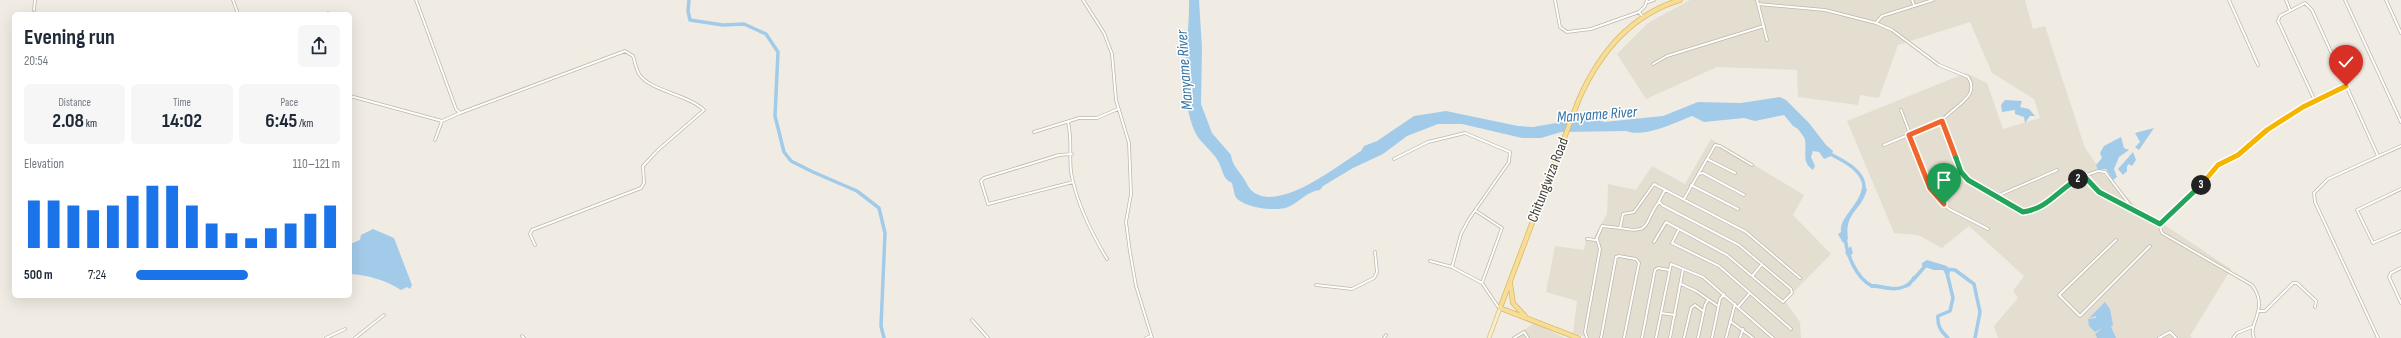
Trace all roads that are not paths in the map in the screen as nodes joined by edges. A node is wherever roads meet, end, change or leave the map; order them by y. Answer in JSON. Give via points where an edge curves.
{"nodes":[{"id":1,"x":35,"y":0,"type":"edge"},
{"id":2,"x":233,"y":0,"type":"edge"},
{"id":3,"x":416,"y":0,"type":"edge"},
{"id":4,"x":1083,"y":0,"type":"edge"},
{"id":5,"x":1555,"y":0,"type":"edge"},
{"id":6,"x":1654,"y":0,"type":"edge"},
{"id":7,"x":1680,"y":0,"type":"edge"},
{"id":8,"x":1757,"y":0,"type":"edge"},
{"id":9,"x":1912,"y":0,"type":"edge"},
{"id":10,"x":1933,"y":0,"type":"edge"},
{"id":11,"x":2229,"y":0,"type":"edge"},
{"id":12,"x":2286,"y":0,"type":"edge"},
{"id":13,"x":2345,"y":0,"type":"edge"},
{"id":14,"x":2386,"y":0,"type":"edge"},
{"id":15,"x":1647,"y":1,"type":"edge"},
{"id":16,"x":1758,"y":4,"type":"junction"},
{"id":17,"x":1914,"y":5,"type":"junction"},
{"id":18,"x":34,"y":10,"type":"dead end"},
{"id":19,"x":2290,"y":10,"type":"junction"},
{"id":20,"x":237,"y":12,"type":"edge"},
{"id":21,"x":1639,"y":12,"type":"junction"},
{"id":22,"x":1643,"y":17,"type":"junction"},
{"id":23,"x":1876,"y":22,"type":"junction"},
{"id":24,"x":1764,"y":26,"type":"junction"},
{"id":25,"x":2401,"y":33,"type":"edge"},
{"id":26,"x":1767,"y":40,"type":"dead end"},
{"id":27,"x":1653,"y":64,"type":"dead end"},
{"id":28,"x":2258,"y":65,"type":"dead end"},
{"id":29,"x":2346,"y":86,"type":"junction"},
{"id":30,"x":352,"y":97,"type":"edge"},
{"id":31,"x":2315,"y":101,"type":"junction"},
{"id":32,"x":1118,"y":109,"type":"junction"},
{"id":33,"x":1901,"y":110,"type":"dead end"},
{"id":34,"x":460,"y":113,"type":"junction"},
{"id":35,"x":442,"y":121,"type":"junction"},
{"id":36,"x":1942,"y":121,"type":"junction"},
{"id":37,"x":1068,"y":122,"type":"junction"},
{"id":38,"x":2401,"y":122,"type":"edge"},
{"id":39,"x":1034,"y":132,"type":"dead end"},
{"id":40,"x":1909,"y":135,"type":"junction"},
{"id":41,"x":435,"y":140,"type":"dead end"},
{"id":42,"x":1884,"y":145,"type":"dead end"},
{"id":43,"x":2401,"y":146,"type":"edge"},
{"id":44,"x":1072,"y":154,"type":"junction"},
{"id":45,"x":2378,"y":156,"type":"junction"},
{"id":46,"x":1394,"y":159,"type":"dead end"},
{"id":47,"x":1707,"y":159,"type":"junction"},
{"id":48,"x":1752,"y":164,"type":"dead end"},
{"id":49,"x":2057,"y":170,"type":"dead end"},
{"id":50,"x":1735,"y":173,"type":"dead end"},
{"id":51,"x":1698,"y":174,"type":"junction"},
{"id":52,"x":2084,"y":176,"type":"junction"},
{"id":53,"x":1073,"y":182,"type":"junction"},
{"id":54,"x":1691,"y":185,"type":"junction"},
{"id":55,"x":2401,"y":188,"type":"edge"},
{"id":56,"x":1665,"y":190,"type":"junction"},
{"id":57,"x":1744,"y":195,"type":"dead end"},
{"id":58,"x":1996,"y":196,"type":"junction"},
{"id":59,"x":1684,"y":199,"type":"junction"},
{"id":60,"x":1659,"y":202,"type":"junction"},
{"id":61,"x":1738,"y":209,"type":"dead end"},
{"id":62,"x":2134,"y":210,"type":"junction"},
{"id":63,"x":1476,"y":211,"type":"junction"},
{"id":64,"x":2160,"y":224,"type":"junction"},
{"id":65,"x":1620,"y":228,"type":"junction"},
{"id":66,"x":1679,"y":229,"type":"junction"},
{"id":67,"x":1988,"y":229,"type":"dead end"},
{"id":68,"x":2401,"y":231,"type":"edge"},
{"id":69,"x":1588,"y":239,"type":"dead end"},
{"id":70,"x":1597,"y":239,"type":"junction"},
{"id":71,"x":2116,"y":240,"type":"dead end"},
{"id":72,"x":1654,"y":242,"type":"dead end"},
{"id":73,"x":535,"y":245,"type":"dead end"},
{"id":74,"x":2150,"y":246,"type":"dead end"},
{"id":75,"x":1375,"y":252,"type":"dead end"},
{"id":76,"x":1107,"y":259,"type":"dead end"},
{"id":77,"x":1430,"y":261,"type":"dead end"},
{"id":78,"x":1762,"y":264,"type":"junction"},
{"id":79,"x":1452,"y":267,"type":"junction"},
{"id":80,"x":2401,"y":268,"type":"edge"},
{"id":81,"x":1684,"y":269,"type":"junction"},
{"id":82,"x":1669,"y":270,"type":"junction"},
{"id":83,"x":1753,"y":276,"type":"junction"},
{"id":84,"x":1800,"y":278,"type":"dead end"},
{"id":85,"x":1510,"y":280,"type":"junction"},
{"id":86,"x":1482,"y":283,"type":"junction"},
{"id":87,"x":1681,"y":284,"type":"junction"},
{"id":88,"x":1316,"y":285,"type":"dead end"},
{"id":89,"x":1750,"y":293,"type":"junction"},
{"id":90,"x":1724,"y":294,"type":"junction"},
{"id":91,"x":1708,"y":300,"type":"junction"},
{"id":92,"x":2401,"y":303,"type":"edge"},
{"id":93,"x":1735,"y":304,"type":"junction"},
{"id":94,"x":1718,"y":306,"type":"junction"},
{"id":95,"x":1738,"y":307,"type":"junction"},
{"id":96,"x":2315,"y":307,"type":"dead end"},
{"id":97,"x":1500,"y":308,"type":"junction"},
{"id":98,"x":1703,"y":311,"type":"junction"},
{"id":99,"x":2260,"y":311,"type":"junction"},
{"id":100,"x":1661,"y":312,"type":"junction"},
{"id":101,"x":384,"y":315,"type":"dead end"},
{"id":102,"x":1675,"y":315,"type":"junction"},
{"id":103,"x":1527,"y":318,"type":"junction"},
{"id":104,"x":972,"y":320,"type":"dead end"},
{"id":105,"x":1730,"y":321,"type":"junction"},
{"id":106,"x":2252,"y":327,"type":"junction"},
{"id":107,"x":346,"y":329,"type":"dead end"},
{"id":108,"x":1743,"y":329,"type":"junction"},
{"id":109,"x":1791,"y":329,"type":"dead end"},
{"id":110,"x":1386,"y":335,"type":"dead end"},
{"id":111,"x":1152,"y":337,"type":"edge"},
{"id":112,"x":326,"y":338,"type":"edge"},
{"id":113,"x":355,"y":338,"type":"edge"},
{"id":114,"x":988,"y":338,"type":"edge"},
{"id":115,"x":1146,"y":338,"type":"edge"},
{"id":116,"x":1384,"y":338,"type":"edge"},
{"id":117,"x":1488,"y":338,"type":"edge"},
{"id":118,"x":1514,"y":338,"type":"edge"},
{"id":119,"x":1528,"y":338,"type":"edge"},
{"id":120,"x":1577,"y":338,"type":"edge"},
{"id":121,"x":1587,"y":338,"type":"edge"},
{"id":122,"x":1601,"y":338,"type":"edge"},
{"id":123,"x":1624,"y":338,"type":"edge"},
{"id":124,"x":1642,"y":338,"type":"edge"},
{"id":125,"x":1656,"y":338,"type":"edge"},
{"id":126,"x":1670,"y":338,"type":"edge"},
{"id":127,"x":1684,"y":338,"type":"edge"},
{"id":128,"x":1698,"y":338,"type":"edge"},
{"id":129,"x":1712,"y":338,"type":"edge"},
{"id":130,"x":1726,"y":338,"type":"edge"},
{"id":131,"x":1740,"y":338,"type":"edge"},
{"id":132,"x":1753,"y":338,"type":"edge"},
{"id":133,"x":1773,"y":338,"type":"edge"},
{"id":134,"x":2159,"y":338,"type":"edge"},
{"id":135,"x":2176,"y":338,"type":"edge"},
{"id":136,"x":2233,"y":338,"type":"edge"},
{"id":137,"x":2254,"y":338,"type":"edge"},
{"id":138,"x":2378,"y":338,"type":"edge"}],
"edges":[{"from":1,"to":18,"type":"street"},
{"from":2,"to":20,"type":"street"},
{"from":3,"to":34,"type":"street","via":[[456,109]]},
{"from":4,"to":32,"type":"street","via":[[1109,44]]},
{"from":5,"to":21,"type":"street","via":[[1560,27],[1567,32],[1592,29]]},
{"from":6,"to":15,"type":"street"},
{"from":7,"to":22,"type":"main road","name":"Chitungwiza Road"},
{"from":8,"to":16,"type":"street"},
{"from":9,"to":17,"type":"street"},
{"from":10,"to":17,"type":"street"},
{"from":11,"to":28,"type":"street"},
{"from":12,"to":19,"type":"street"},
{"from":13,"to":38,"type":"street"},
{"from":14,"to":25,"type":"street"},
{"from":15,"to":21,"type":"street"},
{"from":16,"to":23,"type":"street","via":[[1825,10]]},
{"from":16,"to":24,"type":"street"},
{"from":17,"to":23,"type":"street","via":[[1882,16]]},
{"from":19,"to":29,"type":"street","via":[[2304,3],[2309,6]]},
{"from":19,"to":31,"type":"street","via":[[2280,16],[2278,21]]},
{"from":21,"to":22,"type":"street"},
{"from":22,"to":85,"type":"main road","name":"Chitungwiza Road","via":[[1615,40],[1600,59],[1585,86]]},
{"from":23,"to":36,"type":"street","via":[[1892,30],[1939,65],[1962,74],[1970,81],[1972,88],[1968,96],[1962,104],[1946,114]]},
{"from":24,"to":26,"type":"street"},
{"from":24,"to":27,"type":"street","via":[[1667,56]]},
{"from":29,"to":31,"type":"street"},
{"from":29,"to":45,"type":"street"},
{"from":30,"to":35,"type":"street"},
{"from":31,"to":64,"type":"street","via":[[2267,130],[2238,155],[2218,165]]},
{"from":32,"to":37,"type":"street","via":[[1097,118],[1087,117]]},
{"from":32,"to":111,"type":"street","via":[[1127,131],[1130,154],[1131,194],[1126,222],[1130,252],[1136,286]]},
{"from":33,"to":40,"type":"street"},
{"from":34,"to":35,"type":"street"},
{"from":34,"to":73,"type":"street","via":[[625,51],[633,56],[638,72],[643,78],[660,88],[691,100],[704,110],[643,166],[644,183],[641,188],[532,230],[530,234]]},
{"from":35,"to":41,"type":"street"},
{"from":36,"to":40,"type":"street"},
{"from":36,"to":58,"type":"street","via":[[1961,172],[1968,180]]},
{"from":37,"to":39,"type":"street"},
{"from":37,"to":44,"type":"street"},
{"from":40,"to":42,"type":"street"},
{"from":40,"to":67,"type":"street","via":[[1933,194],[1949,209]]},
{"from":43,"to":45,"type":"street"},
{"from":44,"to":53,"type":"street"},
{"from":44,"to":53,"type":"street","via":[[1059,155],[981,181],[988,204]]},
{"from":45,"to":138,"type":"street","via":[[2328,179],[2317,188],[2314,196]]},
{"from":46,"to":63,"type":"street","via":[[1428,142],[1465,133],[1508,149],[1510,159]]},
{"from":47,"to":48,"type":"street","via":[[1717,145]]},
{"from":47,"to":50,"type":"street"},
{"from":47,"to":51,"type":"street"},
{"from":49,"to":58,"type":"street"},
{"from":51,"to":54,"type":"street"},
{"from":51,"to":57,"type":"street","via":[[1703,173]]},
{"from":52,"to":58,"type":"street","via":[[2069,184],[2044,206],[2034,211],[2023,212]]},
{"from":52,"to":62,"type":"street","via":[[2099,192]]},
{"from":52,"to":62,"type":"street","via":[[2098,170],[2105,172]]},
{"from":53,"to":76,"type":"street","via":[[1091,233]]},
{"from":54,"to":59,"type":"street"},
{"from":54,"to":61,"type":"street"},
{"from":55,"to":68,"type":"street","via":[[2357,210],[2373,243]]},
{"from":56,"to":59,"type":"street"},
{"from":56,"to":60,"type":"street"},
{"from":56,"to":65,"type":"street","via":[[1652,184],[1634,212],[1623,214]]},
{"from":59,"to":84,"type":"street","via":[[1746,232]]},
{"from":60,"to":65,"type":"street","via":[[1646,226],[1641,230]]},
{"from":60,"to":78,"type":"street","via":[[1739,245]]},
{"from":62,"to":64,"type":"street"},
{"from":63,"to":79,"type":"street","via":[[1461,234]]},
{"from":63,"to":86,"type":"street","via":[[1502,228]]},
{"from":64,"to":99,"type":"street","via":[[2162,233],[2249,283],[2256,292]]},
{"from":65,"to":70,"type":"street","via":[[1602,226]]},
{"from":66,"to":72,"type":"street","via":[[1666,222]]},
{"from":66,"to":83,"type":"street","via":[[1727,255]]},
{"from":66,"to":89,"type":"street","via":[[1673,244],[1719,266]]},
{"from":69,"to":70,"type":"street"},
{"from":70,"to":121,"type":"street","via":[[1600,249],[1585,332]]},
{"from":71,"to":74,"type":"street","via":[[2059,295],[2080,316]]},
{"from":75,"to":88,"type":"street","via":[[1377,272],[1373,278],[1349,289]]},
{"from":77,"to":79,"type":"street"},
{"from":78,"to":83,"type":"street"},
{"from":78,"to":83,"type":"street","via":[[1791,289],[1790,295],[1783,302]]},
{"from":79,"to":86,"type":"street"},
{"from":80,"to":92,"type":"street","via":[[2389,277]]},
{"from":81,"to":82,"type":"street","via":[[1671,264]]},
{"from":81,"to":87,"type":"street"},
{"from":81,"to":90,"type":"street","via":[[1702,277]]},
{"from":82,"to":100,"type":"street"},
{"from":82,"to":124,"type":"street","via":[[1655,270]]},
{"from":85,"to":97,"type":"main road","name":"Chitungwiza Road"},
{"from":85,"to":103,"type":"main road","via":[[1513,303]]},
{"from":86,"to":97,"type":"street"},
{"from":87,"to":91,"type":"street"},
{"from":87,"to":102,"type":"street"},
{"from":89,"to":95,"type":"street"},
{"from":89,"to":109,"type":"street"},
{"from":90,"to":93,"type":"street"},
{"from":90,"to":94,"type":"street"},
{"from":91,"to":94,"type":"street"},
{"from":91,"to":98,"type":"street"},
{"from":93,"to":95,"type":"street"},
{"from":93,"to":105,"type":"street"},
{"from":94,"to":129,"type":"street"},
{"from":95,"to":133,"type":"street"},
{"from":96,"to":99,"type":"street","via":[[2316,301],[2297,283],[2293,283],[2265,311]]},
{"from":97,"to":103,"type":"main road"},
{"from":97,"to":117,"type":"main road"},
{"from":98,"to":127,"type":"street","via":[[1695,305],[1691,308]]},
{"from":98,"to":128,"type":"street"},
{"from":99,"to":106,"type":"street"},
{"from":100,"to":102,"type":"street"},
{"from":100,"to":125,"type":"street"},
{"from":101,"to":113,"type":"street"},
{"from":102,"to":126,"type":"street"},
{"from":103,"to":120,"type":"main road"},
{"from":104,"to":114,"type":"street"},
{"from":105,"to":108,"type":"street"},
{"from":105,"to":130,"type":"street"},
{"from":106,"to":136,"type":"street","via":[[2237,333]]},
{"from":106,"to":137,"type":"street"},
{"from":107,"to":112,"type":"street"},
{"from":108,"to":131,"type":"street"},
{"from":108,"to":132,"type":"street"},
{"from":110,"to":116,"type":"street"},
{"from":111,"to":115,"type":"street"},
{"from":118,"to":119,"type":"street","via":[[1524,332]]},
{"from":122,"to":123,"type":"street","via":[[1616,257],[1619,256],[1636,259],[1639,263]]},
{"from":134,"to":135,"type":"street","via":[[2170,332]]}]}
